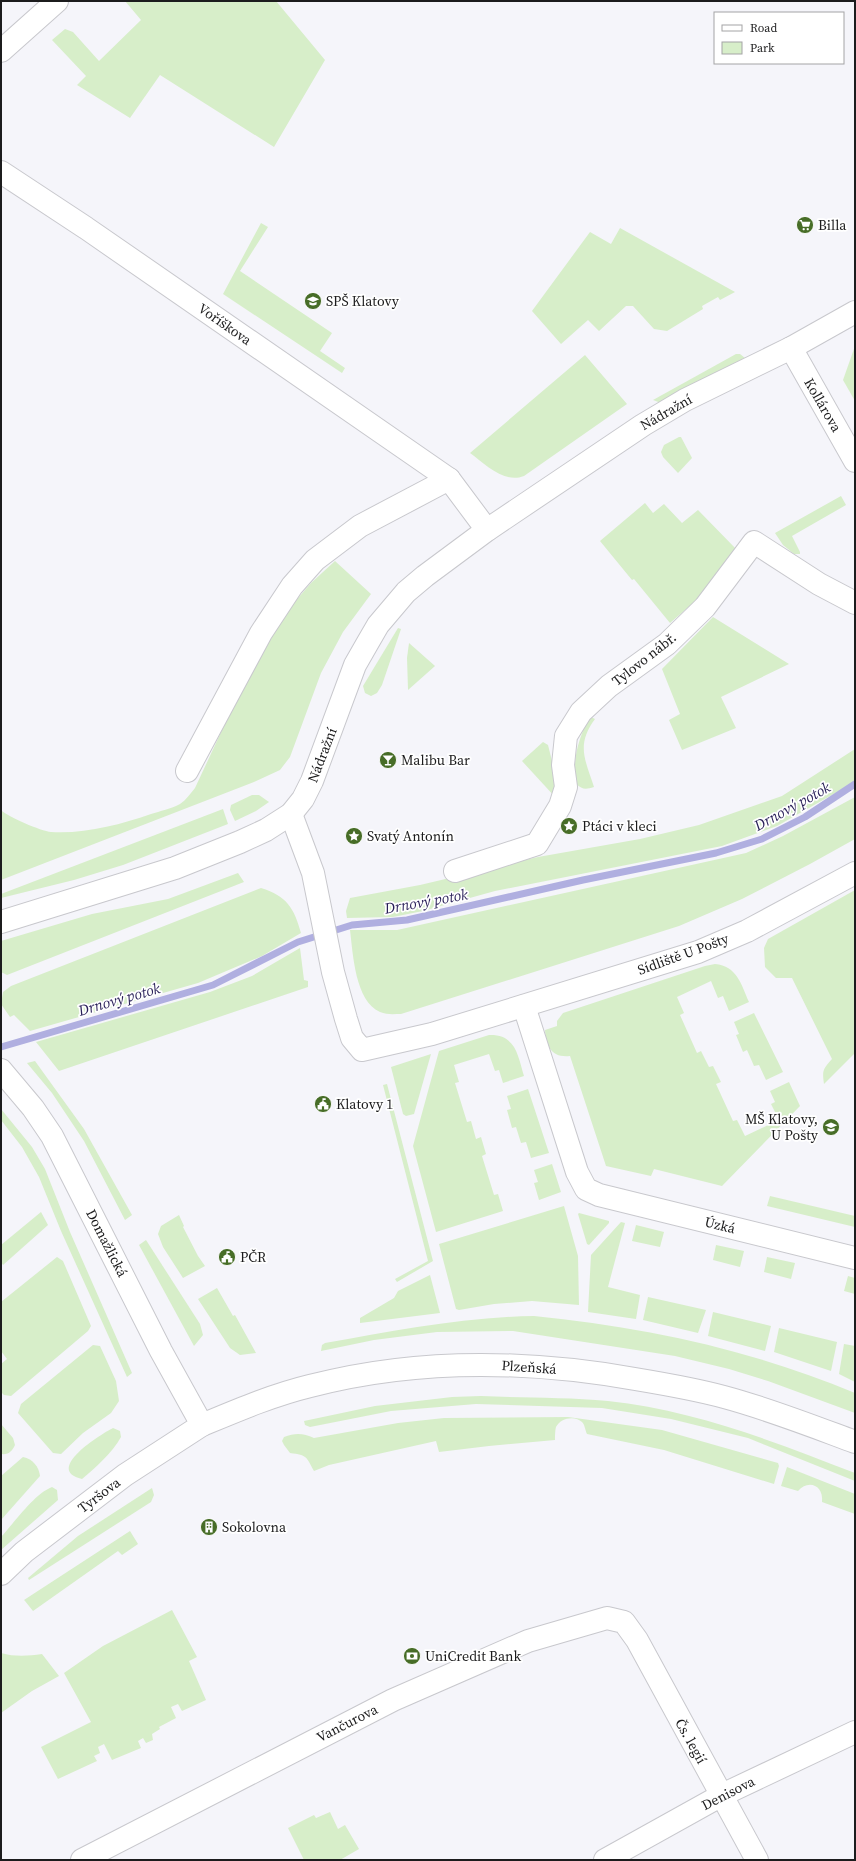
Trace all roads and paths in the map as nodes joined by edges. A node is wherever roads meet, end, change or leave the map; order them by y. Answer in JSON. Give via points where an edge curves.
{"nodes":[{"id":1,"x":57,"y":1,"type":"edge"},
{"id":2,"x":1,"y":51,"type":"edge"},
{"id":3,"x":1,"y":172,"type":"edge"},
{"id":4,"x":855,"y":312,"type":"edge"},
{"id":5,"x":791,"y":348,"type":"junction"},
{"id":6,"x":855,"y":461,"type":"edge"},
{"id":7,"x":449,"y":478,"type":"junction"},
{"id":8,"x":487,"y":530,"type":"junction"},
{"id":9,"x":855,"y":603,"type":"edge"},
{"id":10,"x":187,"y":771,"type":"dead end"},
{"id":11,"x":291,"y":814,"type":"junction"},
{"id":12,"x":455,"y":871,"type":"dead end"},
{"id":13,"x":855,"y":873,"type":"edge"},
{"id":14,"x":1,"y":922,"type":"edge"},
{"id":15,"x":524,"y":1006,"type":"junction"},
{"id":16,"x":1,"y":1070,"type":"edge"},
{"id":17,"x":855,"y":1258,"type":"edge"},
{"id":18,"x":202,"y":1425,"type":"junction"},
{"id":19,"x":855,"y":1442,"type":"edge"},
{"id":20,"x":1,"y":1574,"type":"edge"},
{"id":21,"x":624,"y":1622,"type":"joint"},
{"id":22,"x":855,"y":1732,"type":"edge"},
{"id":23,"x":722,"y":1795,"type":"junction"},
{"id":24,"x":84,"y":1859,"type":"edge"},
{"id":25,"x":605,"y":1860,"type":"edge"},
{"id":26,"x":757,"y":1860,"type":"edge"}],
"edges":[{"from":1,"to":2,"type":"street"},
{"from":3,"to":7,"type":"street","name":"Voříškova"},
{"from":4,"to":5,"type":"street","name":"Nádražní"},
{"from":5,"to":6,"type":"street","name":"Kollárova"},
{"from":5,"to":8,"type":"street","name":"Nádražní","via":[[685,400],[648,422]]},
{"from":7,"to":8,"type":"street","name":"Voříškova"},
{"from":7,"to":10,"type":"street","via":[[360,526],[314,560],[292,586],[261,632]]},
{"from":8,"to":11,"type":"street","name":"Nádražní","via":[[406,592],[378,625],[355,666],[312,781],[303,799]]},
{"from":9,"to":12,"type":"street","name":"Tylovo nábř.","via":[[819,584],[754,542],[705,607],[667,644],[609,686],[581,712],[566,736],[563,765],[566,787],[560,806],[537,844]]},
{"from":11,"to":14,"type":"street","name":"Nádražní","via":[[266,830],[176,868]]},
{"from":11,"to":15,"type":"street","name":"Sídliště U Pošty","via":[[313,873],[333,972],[352,1038],[362,1050],[432,1034]]},
{"from":13,"to":15,"type":"street","name":"Sídliště U Pošty","via":[[747,931],[698,952]]},
{"from":15,"to":17,"type":"street","name":"Úzká","via":[[577,1172],[586,1189],[599,1195]]},
{"from":16,"to":18,"type":"street","name":"Domažlická","via":[[33,1108],[52,1136],[161,1351]]},
{"from":18,"to":19,"type":"street","name":"Plzeňská","via":[[264,1400],[310,1386],[366,1374],[418,1367],[509,1365],[603,1374],[690,1389],[760,1408]]},
{"from":18,"to":20,"type":"street","name":"Tyršova","via":[[125,1475],[24,1552]]},
{"from":21,"to":23,"type":"street","name":"Čs. legií"},
{"from":21,"to":24,"type":"street","name":"Vančurova","via":[[607,1618],[528,1641],[413,1692]]},
{"from":22,"to":23,"type":"street","name":"Denisova"},
{"from":23,"to":25,"type":"street","name":"Denisova"},
{"from":23,"to":26,"type":"street","name":"Čs. legií"}]}
